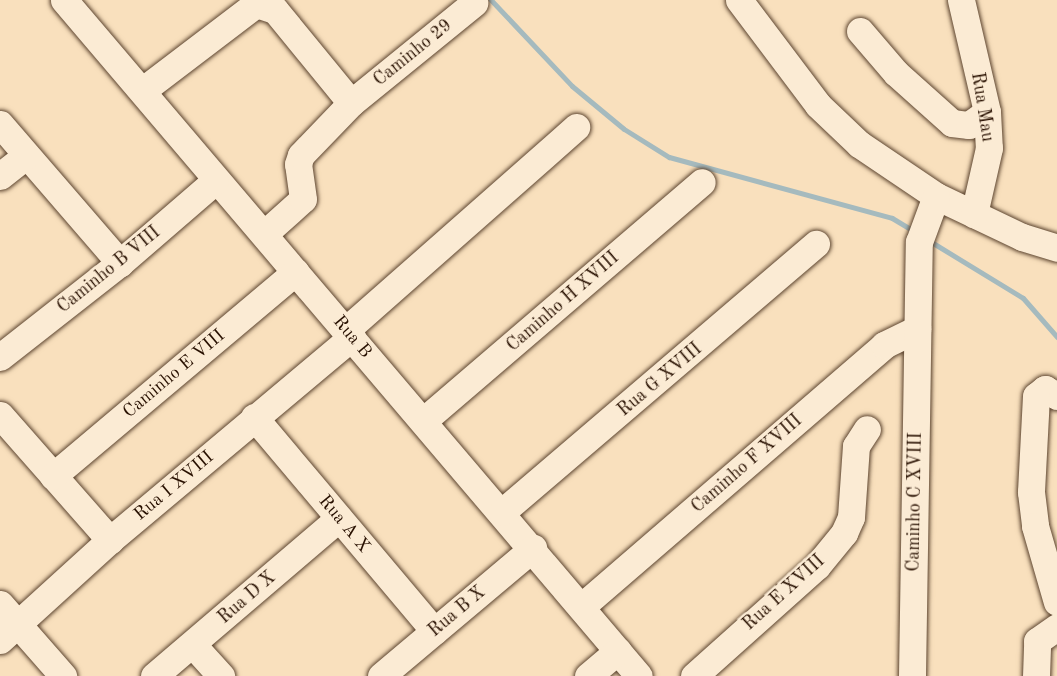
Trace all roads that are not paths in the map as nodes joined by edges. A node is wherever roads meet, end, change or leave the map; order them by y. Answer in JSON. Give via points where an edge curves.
{"nodes":[{"id":1,"x":64,"y":0,"type":"edge"},
{"id":2,"x":739,"y":0,"type":"edge"},
{"id":3,"x":961,"y":0,"type":"edge"},
{"id":4,"x":474,"y":3,"type":"dead end"},
{"id":5,"x":860,"y":31,"type":"dead end"},
{"id":6,"x":143,"y":90,"type":"junction"},
{"id":7,"x":351,"y":103,"type":"junction"},
{"id":8,"x":987,"y":112,"type":"junction"},
{"id":9,"x":0,"y":124,"type":"edge"},
{"id":10,"x":576,"y":127,"type":"dead end"},
{"id":11,"x":26,"y":156,"type":"junction"},
{"id":12,"x":0,"y":176,"type":"edge"},
{"id":13,"x":215,"y":181,"type":"junction"},
{"id":14,"x":702,"y":182,"type":"dead end"},
{"id":15,"x":932,"y":204,"type":"junction"},
{"id":16,"x":974,"y":214,"type":"junction"},
{"id":17,"x":264,"y":234,"type":"junction"},
{"id":18,"x":816,"y":244,"type":"dead end"},
{"id":19,"x":1057,"y":248,"type":"edge"},
{"id":20,"x":120,"y":263,"type":"junction"},
{"id":21,"x":296,"y":272,"type":"junction"},
{"id":22,"x":917,"y":329,"type":"junction"},
{"id":23,"x":349,"y":334,"type":"junction"},
{"id":24,"x":0,"y":357,"type":"edge"},
{"id":25,"x":1047,"y":396,"type":"edge"},
{"id":26,"x":0,"y":415,"type":"edge"},
{"id":27,"x":254,"y":417,"type":"junction"},
{"id":28,"x":423,"y":421,"type":"junction"},
{"id":29,"x":867,"y":429,"type":"dead end"},
{"id":30,"x":53,"y":476,"type":"junction"},
{"id":31,"x":502,"y":512,"type":"junction"},
{"id":32,"x":339,"y":518,"type":"junction"},
{"id":33,"x":110,"y":540,"type":"junction"},
{"id":34,"x":533,"y":548,"type":"junction"},
{"id":35,"x":1056,"y":588,"type":"edge"},
{"id":36,"x":0,"y":604,"type":"edge"},
{"id":37,"x":581,"y":607,"type":"junction"},
{"id":38,"x":1057,"y":627,"type":"edge"},
{"id":39,"x":434,"y":631,"type":"junction"},
{"id":40,"x":9,"y":632,"type":"edge"},
{"id":41,"x":193,"y":645,"type":"junction"},
{"id":42,"x":618,"y":651,"type":"junction"},
{"id":43,"x":63,"y":676,"type":"edge"},
{"id":44,"x":154,"y":676,"type":"edge"},
{"id":45,"x":220,"y":676,"type":"edge"},
{"id":46,"x":381,"y":676,"type":"edge"},
{"id":47,"x":588,"y":676,"type":"edge"},
{"id":48,"x":639,"y":676,"type":"edge"},
{"id":49,"x":694,"y":676,"type":"edge"},
{"id":50,"x":912,"y":676,"type":"edge"},
{"id":51,"x":1036,"y":676,"type":"edge"}],
"edges":[{"from":1,"to":6,"type":"street","name":"Rua B"},
{"from":2,"to":15,"type":"street","via":[[833,121]]},
{"from":3,"to":8,"type":"street","name":"Rua Mau"},
{"from":4,"to":7,"type":"street","name":"Caminho 29"},
{"from":5,"to":8,"type":"street","via":[[896,73],[952,123],[969,125]]},
{"from":6,"to":7,"type":"street","via":[[256,3],[275,10]]},
{"from":6,"to":13,"type":"street","name":"Rua B"},
{"from":7,"to":17,"type":"street","name":"Caminho 29","via":[[301,155],[297,164],[303,199]]},
{"from":8,"to":16,"type":"street","name":"Rua Mau","via":[[989,148]]},
{"from":9,"to":11,"type":"street"},
{"from":10,"to":23,"type":"street","name":"Rua I XVIII"},
{"from":11,"to":12,"type":"street"},
{"from":11,"to":20,"type":"street"},
{"from":13,"to":17,"type":"street","name":"Rua B"},
{"from":13,"to":20,"type":"street","name":"Caminho B VIII"},
{"from":14,"to":28,"type":"street","name":"Caminho H XVIII"},
{"from":15,"to":16,"type":"street"},
{"from":15,"to":22,"type":"street","name":"Caminho C XVIII","via":[[920,237]]},
{"from":16,"to":19,"type":"street"},
{"from":17,"to":21,"type":"street","name":"Rua B"},
{"from":18,"to":31,"type":"street","name":"Rua G XVIII"},
{"from":20,"to":24,"type":"street","name":"Caminho B VIII"},
{"from":21,"to":23,"type":"street","name":"Rua B"},
{"from":21,"to":30,"type":"street","name":"Caminho E VIII"},
{"from":22,"to":37,"type":"street","name":"Caminho F XVIII","via":[[884,345]]},
{"from":22,"to":50,"type":"street","name":"Caminho C XVIII"},
{"from":23,"to":27,"type":"street","name":"Rua I XVIII"},
{"from":23,"to":28,"type":"street","name":"Rua B"},
{"from":25,"to":35,"type":"street","via":[[1032,507]]},
{"from":26,"to":30,"type":"street"},
{"from":27,"to":32,"type":"street","name":"Rua A X"},
{"from":27,"to":33,"type":"street","name":"Rua I XVIII"},
{"from":28,"to":31,"type":"street","name":"Rua B"},
{"from":29,"to":49,"type":"street","name":"Rua E XVIII","via":[[856,446],[852,517],[844,533],[817,566]]},
{"from":30,"to":33,"type":"street"},
{"from":31,"to":34,"type":"street","name":"Rua B"},
{"from":32,"to":39,"type":"street","name":"Rua A X"},
{"from":32,"to":41,"type":"street","name":"Rua D X"},
{"from":33,"to":40,"type":"street","name":"Rua I XVIII"},
{"from":34,"to":37,"type":"street","name":"Rua B"},
{"from":34,"to":39,"type":"street","name":"Rua B X"},
{"from":36,"to":40,"type":"street"},
{"from":37,"to":42,"type":"street","name":"Rua B"},
{"from":38,"to":51,"type":"street","via":[[1037,641]]},
{"from":39,"to":46,"type":"street","name":"Rua B X"},
{"from":40,"to":43,"type":"street"},
{"from":41,"to":44,"type":"street","name":"Rua D X"},
{"from":41,"to":45,"type":"street"},
{"from":42,"to":47,"type":"street"},
{"from":42,"to":48,"type":"street","name":"Rua B"}]}
